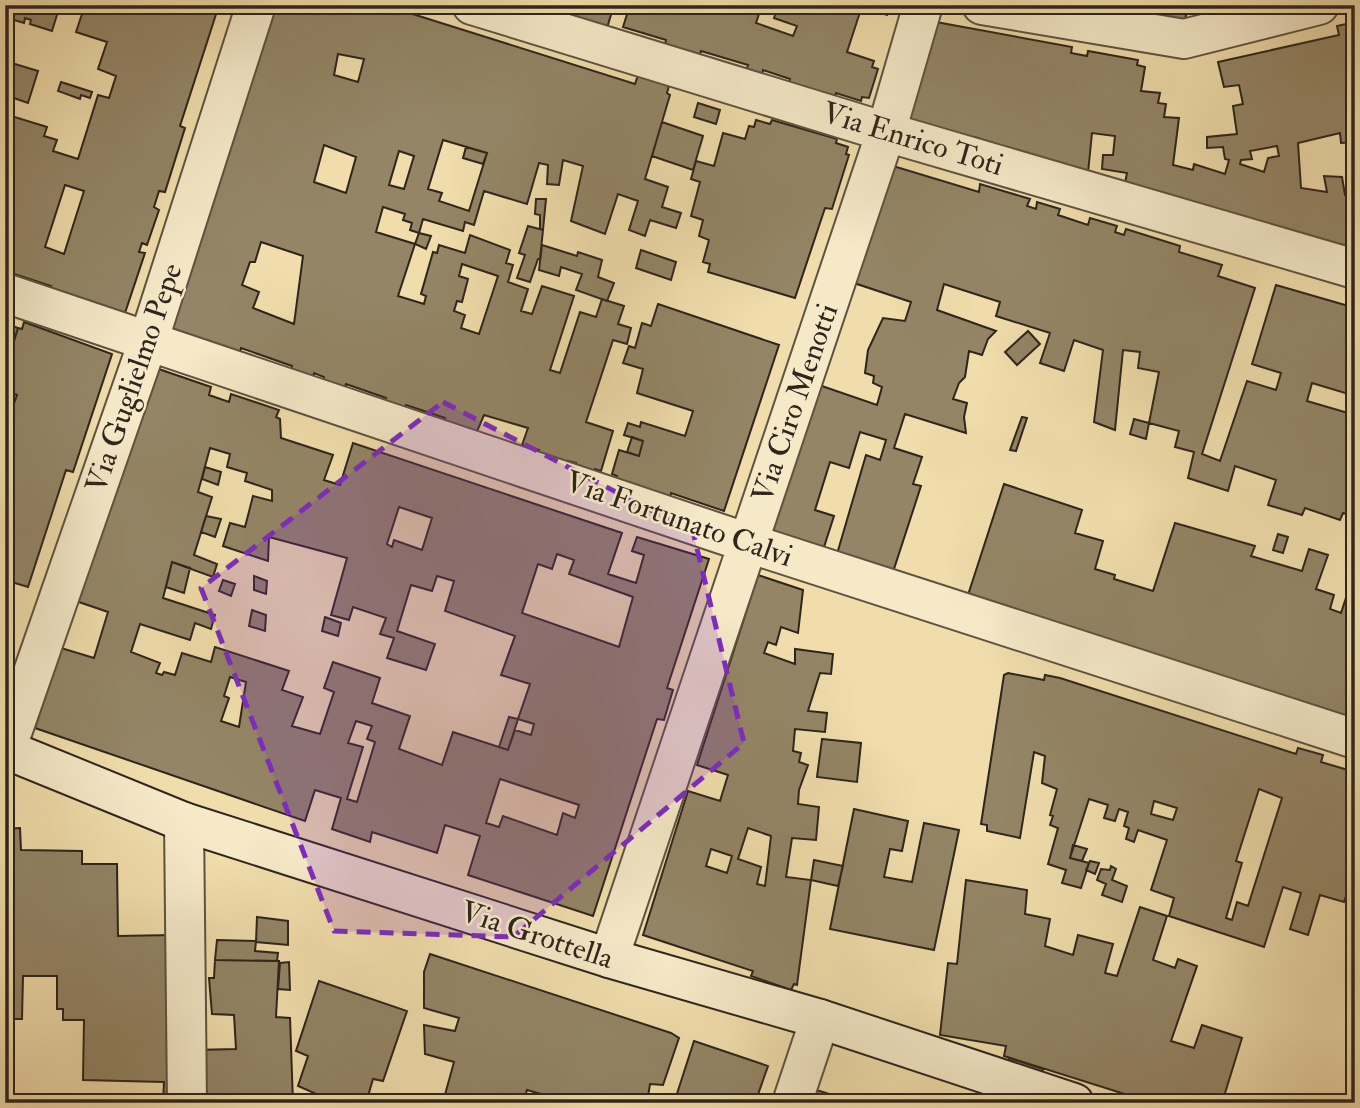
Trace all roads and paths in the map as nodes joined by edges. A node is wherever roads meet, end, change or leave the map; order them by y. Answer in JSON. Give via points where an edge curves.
{"nodes":[{"id":1,"x":256,"y":5,"type":"edge"},
{"id":2,"x":472,"y":5,"type":"edge"},
{"id":3,"x":923,"y":5,"type":"edge"},
{"id":4,"x":982,"y":5,"type":"edge"},
{"id":5,"x":1319,"y":5,"type":"edge"},
{"id":6,"x":886,"y":132,"type":"junction"},
{"id":7,"x":1355,"y":269,"type":"edge"},
{"id":8,"x":5,"y":293,"type":"edge"},
{"id":9,"x":149,"y":339,"type":"junction"},
{"id":10,"x":748,"y":543,"type":"junction"},
{"id":11,"x":1355,"y":739,"type":"edge"},
{"id":12,"x":5,"y":749,"type":"edge"},
{"id":13,"x":184,"y":822,"type":"junction"},
{"id":14,"x":609,"y":958,"type":"junction"},
{"id":15,"x":820,"y":1019,"type":"junction"},
{"id":16,"x":187,"y":1103,"type":"edge"},
{"id":17,"x":792,"y":1103,"type":"edge"},
{"id":18,"x":1074,"y":1103,"type":"edge"}],
"edges":[{"from":1,"to":9,"type":"street","name":"Via Guglielmo Pepe"},
{"from":2,"to":6,"type":"street","name":"Via Enrico Toti"},
{"from":3,"to":6,"type":"street","name":"Via Ciro Menotti"},
{"from":4,"to":5,"type":"street","via":[[1184,39]]},
{"from":6,"to":7,"type":"street","name":"Via Enrico Toti"},
{"from":6,"to":10,"type":"street","name":"Via Ciro Menotti"},
{"from":8,"to":9,"type":"street","name":"Via Fortunato Calvi"},
{"from":9,"to":10,"type":"street","name":"Via Fortunato Calvi"},
{"from":9,"to":12,"type":"street","name":"Via Guglielmo Pepe"},
{"from":10,"to":11,"type":"street","name":"Via Fortunato Calvi"},
{"from":10,"to":14,"type":"street","name":"Via Ciro Menotti"},
{"from":12,"to":13,"type":"street","name":"Via Grottella"},
{"from":13,"to":14,"type":"street","name":"Via Grottella"},
{"from":13,"to":16,"type":"street"},
{"from":14,"to":15,"type":"street","name":"Via Grottella"},
{"from":15,"to":17,"type":"street"},
{"from":15,"to":18,"type":"street","name":"Via Grottella"}]}
